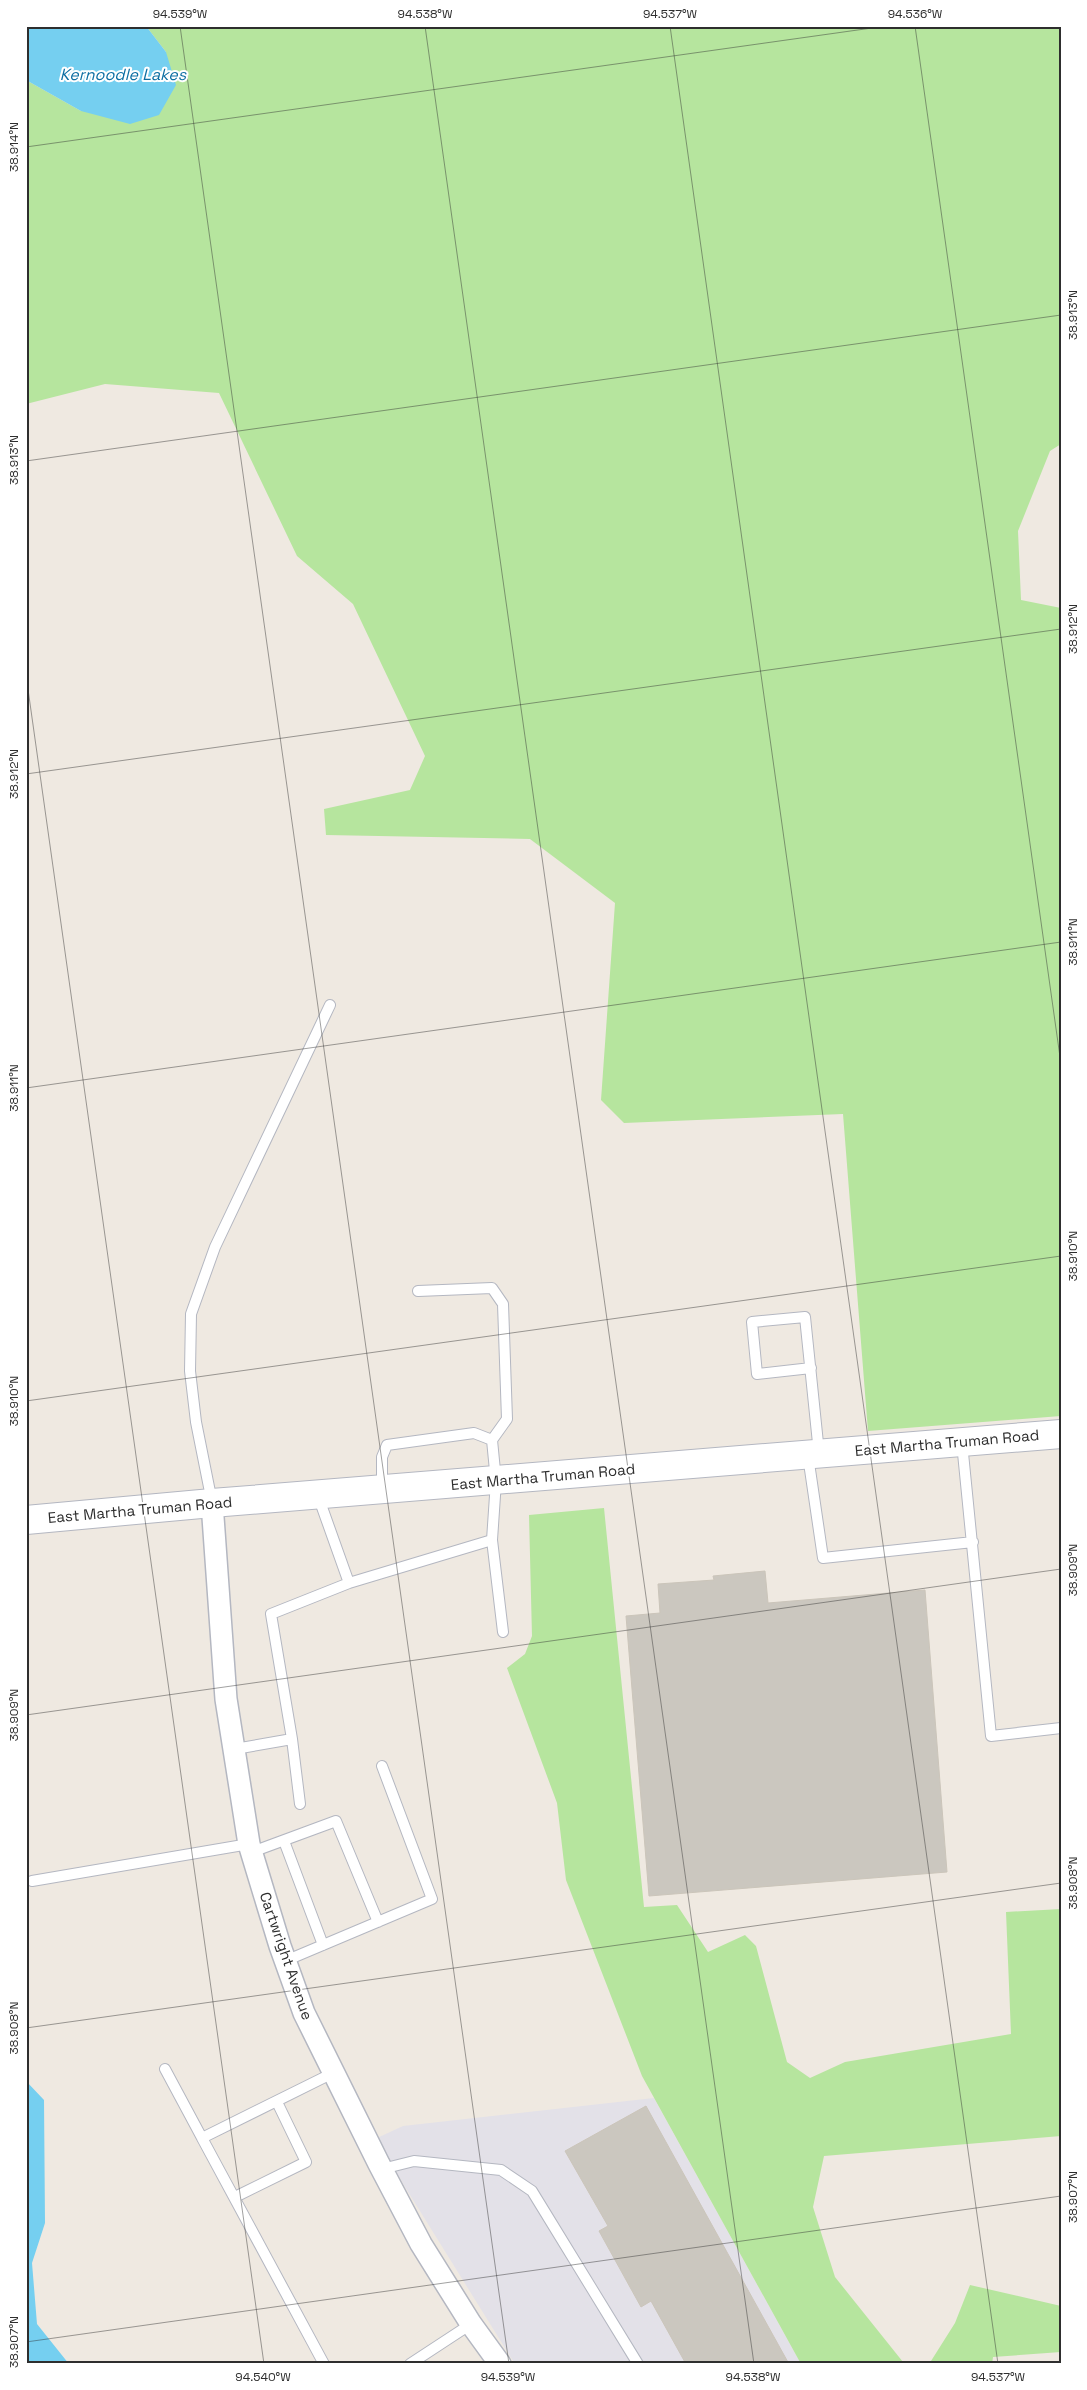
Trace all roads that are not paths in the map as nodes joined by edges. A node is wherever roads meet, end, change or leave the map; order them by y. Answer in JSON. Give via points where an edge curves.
{"nodes":[{"id":1,"x":330,"y":1005,"type":"dead end"},
{"id":2,"x":418,"y":1291,"type":"dead end"},
{"id":3,"x":810,"y":1368,"type":"junction"},
{"id":4,"x":1061,"y":1434,"type":"edge"},
{"id":5,"x":492,"y":1440,"type":"junction"},
{"id":6,"x":962,"y":1442,"type":"junction"},
{"id":7,"x":814,"y":1455,"type":"junction"},
{"id":8,"x":496,"y":1481,"type":"junction"},
{"id":9,"x":382,"y":1490,"type":"junction"},
{"id":10,"x":317,"y":1495,"type":"junction"},
{"id":11,"x":212,"y":1503,"type":"junction"},
{"id":12,"x":26,"y":1520,"type":"edge"},
{"id":13,"x":492,"y":1540,"type":"junction"},
{"id":14,"x":973,"y":1542,"type":"junction"},
{"id":15,"x":349,"y":1583,"type":"junction"},
{"id":16,"x":503,"y":1632,"type":"dead end"},
{"id":17,"x":1061,"y":1728,"type":"edge"},
{"id":18,"x":292,"y":1739,"type":"junction"},
{"id":19,"x":235,"y":1749,"type":"junction"},
{"id":20,"x":382,"y":1766,"type":"dead end"},
{"id":21,"x":300,"y":1804,"type":"dead end"},
{"id":22,"x":284,"y":1841,"type":"junction"},
{"id":23,"x":251,"y":1848,"type":"junction"},
{"id":24,"x":32,"y":1881,"type":"dead end"},
{"id":25,"x":378,"y":1922,"type":"junction"},
{"id":26,"x":323,"y":1945,"type":"junction"},
{"id":27,"x":285,"y":1961,"type":"junction"},
{"id":28,"x":165,"y":2069,"type":"dead end"},
{"id":29,"x":333,"y":2073,"type":"junction"},
{"id":30,"x":277,"y":2102,"type":"junction"},
{"id":31,"x":202,"y":2138,"type":"junction"},
{"id":32,"x":382,"y":2169,"type":"junction"},
{"id":33,"x":235,"y":2198,"type":"junction"},
{"id":34,"x":471,"y":2324,"type":"junction"},
{"id":35,"x":324,"y":2364,"type":"edge"},
{"id":36,"x":410,"y":2364,"type":"edge"},
{"id":37,"x":500,"y":2364,"type":"edge"},
{"id":38,"x":638,"y":2364,"type":"edge"}],
"edges":[{"from":1,"to":11,"type":"lane","via":[[215,1247],[191,1314],[190,1371]]},
{"from":2,"to":5,"type":"lane","via":[[492,1288],[503,1304],[507,1419]]},
{"from":3,"to":3,"type":"lane","via":[[805,1316],[752,1322],[757,1374]]},
{"from":3,"to":7,"type":"lane"},
{"from":4,"to":6,"type":"main road","name":"East Martha Truman Road"},
{"from":5,"to":8,"type":"lane"},
{"from":5,"to":9,"type":"lane","via":[[474,1433],[387,1445],[382,1458]]},
{"from":6,"to":7,"type":"main road","name":"East Martha Truman Road"},
{"from":6,"to":14,"type":"lane"},
{"from":7,"to":8,"type":"main road","name":"East Martha Truman Road"},
{"from":7,"to":14,"type":"lane","via":[[822,1558]]},
{"from":8,"to":9,"type":"main road","name":"East Martha Truman Road"},
{"from":8,"to":13,"type":"lane"},
{"from":9,"to":10,"type":"main road","name":"East Martha Truman Road"},
{"from":10,"to":11,"type":"main road","name":"East Martha Truman Road"},
{"from":10,"to":15,"type":"lane"},
{"from":11,"to":12,"type":"main road","name":"East Martha Truman Road"},
{"from":11,"to":19,"type":"street","name":"Cartwright Avenue","via":[[226,1699]]},
{"from":13,"to":15,"type":"lane"},
{"from":13,"to":16,"type":"lane"},
{"from":14,"to":17,"type":"lane","via":[[991,1736]]},
{"from":15,"to":18,"type":"lane","via":[[271,1614]]},
{"from":18,"to":19,"type":"lane"},
{"from":18,"to":21,"type":"lane"},
{"from":19,"to":23,"type":"street","name":"Cartwright Avenue"},
{"from":20,"to":25,"type":"lane","via":[[432,1898]]},
{"from":22,"to":23,"type":"lane"},
{"from":22,"to":25,"type":"lane","via":[[336,1821]]},
{"from":22,"to":26,"type":"lane"},
{"from":23,"to":24,"type":"lane"},
{"from":23,"to":27,"type":"street","name":"Cartwright Avenue"},
{"from":25,"to":26,"type":"lane"},
{"from":26,"to":27,"type":"lane"},
{"from":27,"to":29,"type":"street","name":"Cartwright Avenue","via":[[304,2014]]},
{"from":28,"to":31,"type":"lane"},
{"from":29,"to":30,"type":"lane"},
{"from":29,"to":32,"type":"street","name":"Cartwright Avenue"},
{"from":30,"to":31,"type":"lane"},
{"from":30,"to":33,"type":"lane","via":[[306,2162]]},
{"from":31,"to":33,"type":"lane"},
{"from":32,"to":34,"type":"street","name":"Cartwright Avenue","via":[[421,2244]]},
{"from":32,"to":38,"type":"lane","via":[[414,2161],[501,2170],[532,2191]]},
{"from":33,"to":35,"type":"lane"},
{"from":34,"to":36,"type":"lane"},
{"from":34,"to":37,"type":"street","name":"Cartwright Avenue"}]}
